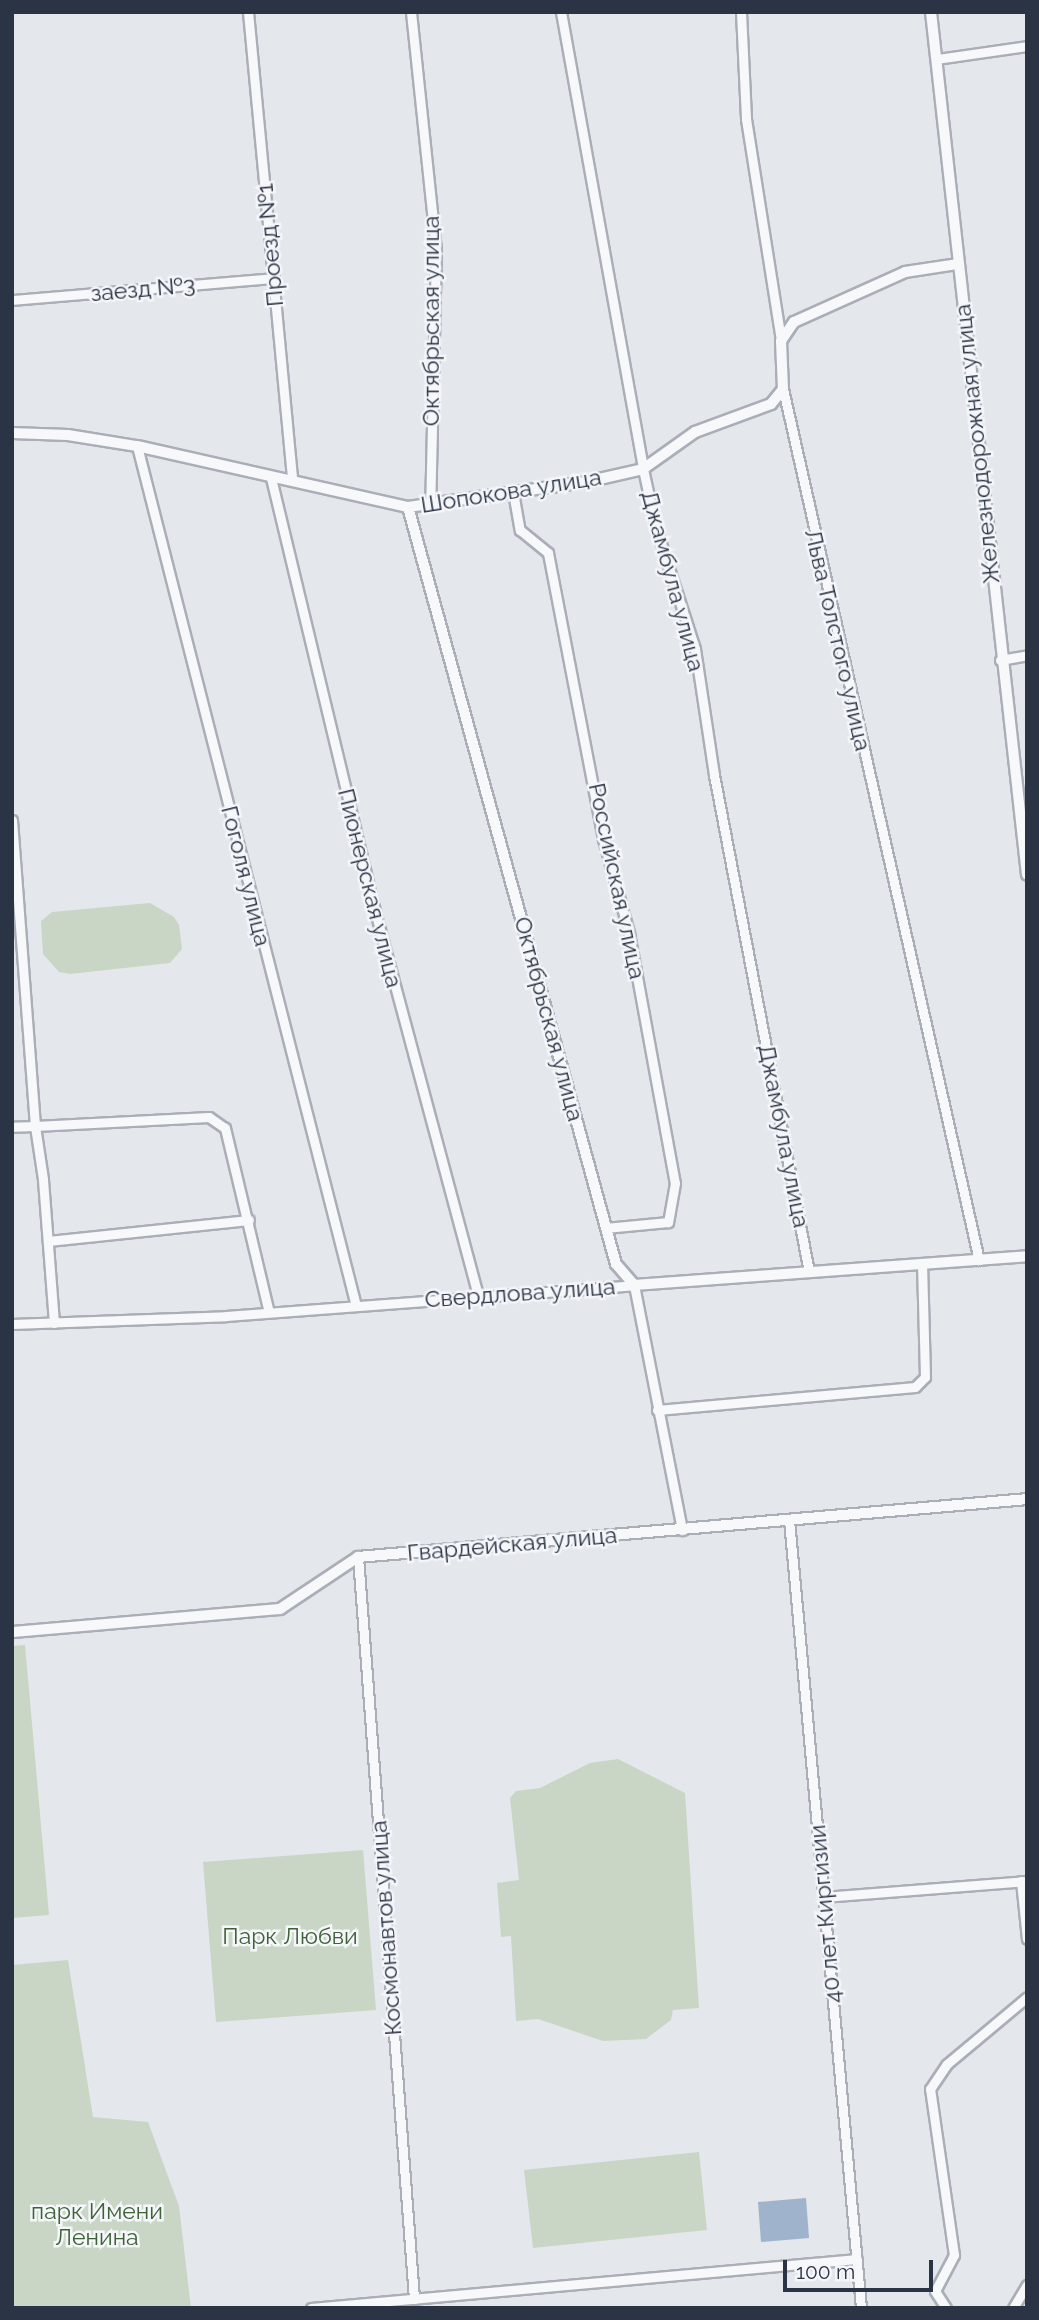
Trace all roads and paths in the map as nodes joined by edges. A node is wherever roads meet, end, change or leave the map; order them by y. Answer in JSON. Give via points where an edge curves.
{"nodes":[{"id":1,"x":248,"y":12,"type":"edge"},
{"id":2,"x":411,"y":12,"type":"edge"},
{"id":3,"x":561,"y":12,"type":"edge"},
{"id":4,"x":741,"y":12,"type":"edge"},
{"id":5,"x":931,"y":12,"type":"edge"},
{"id":6,"x":1027,"y":46,"type":"edge"},
{"id":7,"x":937,"y":59,"type":"junction"},
{"id":8,"x":958,"y":264,"type":"junction"},
{"id":9,"x":274,"y":278,"type":"junction"},
{"id":10,"x":12,"y":300,"type":"edge"},
{"id":11,"x":781,"y":341,"type":"junction"},
{"id":12,"x":783,"y":389,"type":"junction"},
{"id":13,"x":12,"y":433,"type":"edge"},
{"id":14,"x":137,"y":446,"type":"junction"},
{"id":15,"x":643,"y":469,"type":"junction"},
{"id":16,"x":271,"y":478,"type":"junction"},
{"id":17,"x":292,"y":478,"type":"junction"},
{"id":18,"x":513,"y":492,"type":"junction"},
{"id":19,"x":430,"y":505,"type":"junction"},
{"id":20,"x":408,"y":507,"type":"junction"},
{"id":21,"x":1027,"y":655,"type":"edge"},
{"id":22,"x":1000,"y":660,"type":"junction"},
{"id":23,"x":12,"y":820,"type":"edge"},
{"id":24,"x":14,"y":853,"type":"edge"},
{"id":25,"x":1027,"y":875,"type":"edge"},
{"id":26,"x":35,"y":1126,"type":"junction"},
{"id":27,"x":12,"y":1127,"type":"edge"},
{"id":28,"x":249,"y":1220,"type":"junction"},
{"id":29,"x":605,"y":1228,"type":"junction"},
{"id":30,"x":48,"y":1241,"type":"junction"},
{"id":31,"x":1027,"y":1256,"type":"edge"},
{"id":32,"x":979,"y":1260,"type":"junction"},
{"id":33,"x":922,"y":1266,"type":"junction"},
{"id":34,"x":809,"y":1272,"type":"junction"},
{"id":35,"x":634,"y":1285,"type":"junction"},
{"id":36,"x":478,"y":1296,"type":"junction"},
{"id":37,"x":356,"y":1306,"type":"junction"},
{"id":38,"x":269,"y":1312,"type":"junction"},
{"id":39,"x":54,"y":1323,"type":"junction"},
{"id":40,"x":12,"y":1324,"type":"edge"},
{"id":41,"x":657,"y":1410,"type":"junction"},
{"id":42,"x":1027,"y":1499,"type":"edge"},
{"id":43,"x":789,"y":1520,"type":"junction"},
{"id":44,"x":682,"y":1530,"type":"junction"},
{"id":45,"x":358,"y":1557,"type":"junction"},
{"id":46,"x":12,"y":1632,"type":"edge"},
{"id":47,"x":1024,"y":1881,"type":"edge"},
{"id":48,"x":824,"y":1897,"type":"junction"},
{"id":49,"x":1027,"y":1939,"type":"edge"},
{"id":50,"x":1027,"y":1997,"type":"edge"},
{"id":51,"x":857,"y":2259,"type":"junction"},
{"id":52,"x":1027,"y":2285,"type":"edge"},
{"id":53,"x":414,"y":2299,"type":"junction"},
{"id":54,"x":311,"y":2308,"type":"edge"},
{"id":55,"x":861,"y":2308,"type":"edge"},
{"id":56,"x":946,"y":2308,"type":"edge"},
{"id":57,"x":1013,"y":2308,"type":"edge"}],
"edges":[{"from":1,"to":9,"type":"street","name":"Проезд №1"},
{"from":2,"to":19,"type":"street","name":"Октябрьская улица","via":[[436,250]]},
{"from":3,"to":15,"type":"street","name":"Джамбула улица"},
{"from":4,"to":11,"type":"street","name":"Льва Толстого улица","via":[[746,119]]},
{"from":5,"to":7,"type":"street","name":"Железнодорожная улица"},
{"from":6,"to":7,"type":"street"},
{"from":7,"to":8,"type":"street","name":"Железнодорожная улица"},
{"from":8,"to":11,"type":"street","via":[[905,272],[794,322]]},
{"from":8,"to":22,"type":"street","name":"Железнодорожная улица"},
{"from":9,"to":10,"type":"street","name":"заезд №3"},
{"from":9,"to":17,"type":"street","name":"Проезд №1"},
{"from":11,"to":12,"type":"street","name":"Льва Толстого улица"},
{"from":12,"to":15,"type":"street","name":"Шопокова улица","via":[[771,404],[695,432]]},
{"from":12,"to":32,"type":"street","name":"Льва Толстого улица"},
{"from":13,"to":14,"type":"street","name":"Шопокова улица","via":[[68,435]]},
{"from":14,"to":16,"type":"street","name":"Шопокова улица"},
{"from":14,"to":37,"type":"street","name":"Гоголя улица"},
{"from":15,"to":18,"type":"street","name":"Шопокова улица"},
{"from":15,"to":34,"type":"street","name":"Джамбула улица","via":[[656,528],[695,649],[714,775]]},
{"from":16,"to":17,"type":"street","name":"Шопокова улица"},
{"from":16,"to":36,"type":"street","name":"Пионерская улица","via":[[375,911]]},
{"from":17,"to":20,"type":"street","name":"Шопокова улица"},
{"from":18,"to":19,"type":"street","name":"Шопокова улица"},
{"from":18,"to":29,"type":"street","name":"Российская улица","via":[[520,530],[548,553],[603,839],[629,933],[675,1183],[668,1222]]},
{"from":19,"to":20,"type":"street","name":"Шопокова улица"},
{"from":20,"to":29,"type":"street","name":"Октябрьская улица"},
{"from":21,"to":22,"type":"street"},
{"from":22,"to":25,"type":"street","name":"Железнодорожная улица"},
{"from":23,"to":24,"type":"street"},
{"from":24,"to":26,"type":"street"},
{"from":26,"to":27,"type":"street"},
{"from":26,"to":28,"type":"street","via":[[215,1118],[225,1128]]},
{"from":26,"to":30,"type":"street"},
{"from":28,"to":30,"type":"street"},
{"from":28,"to":38,"type":"street"},
{"from":29,"to":35,"type":"street","name":"Октябрьская улица","via":[[615,1264]]},
{"from":30,"to":39,"type":"street"},
{"from":31,"to":32,"type":"street","name":"Свердлова улица"},
{"from":32,"to":33,"type":"street","name":"Свердлова улица"},
{"from":33,"to":34,"type":"street","name":"Свердлова улица"},
{"from":33,"to":41,"type":"street","via":[[925,1377],[915,1387]]},
{"from":34,"to":35,"type":"street","name":"Свердлова улица"},
{"from":35,"to":36,"type":"street","name":"Свердлова улица"},
{"from":35,"to":41,"type":"street","name":"Октябрьская улица"},
{"from":36,"to":37,"type":"street","name":"Свердлова улица"},
{"from":37,"to":38,"type":"street","name":"Свердлова улица"},
{"from":38,"to":39,"type":"street","name":"Свердлова улица"},
{"from":39,"to":40,"type":"street","name":"Свердлова улица"},
{"from":41,"to":44,"type":"street","name":"Октябрьская улица"},
{"from":42,"to":43,"type":"street","name":"Гвардейская улица"},
{"from":43,"to":44,"type":"street","name":"Гвардейская улица"},
{"from":43,"to":48,"type":"street","name":"40 лет Киргизии"},
{"from":44,"to":45,"type":"street","name":"Гвардейская улица"},
{"from":45,"to":46,"type":"street","name":"Гвардейская улица","via":[[280,1609]]},
{"from":45,"to":53,"type":"street","name":"Космонавтов улица"},
{"from":47,"to":48,"type":"street"},
{"from":47,"to":49,"type":"street"},
{"from":48,"to":51,"type":"street","name":"40 лет Киргизии"},
{"from":50,"to":56,"type":"street","via":[[947,2064],[930,2089],[954,2255],[935,2291]]},
{"from":51,"to":53,"type":"street"},
{"from":51,"to":55,"type":"street","name":"40 лет Киргизии"},
{"from":52,"to":57,"type":"street"},
{"from":53,"to":54,"type":"street"}]}
